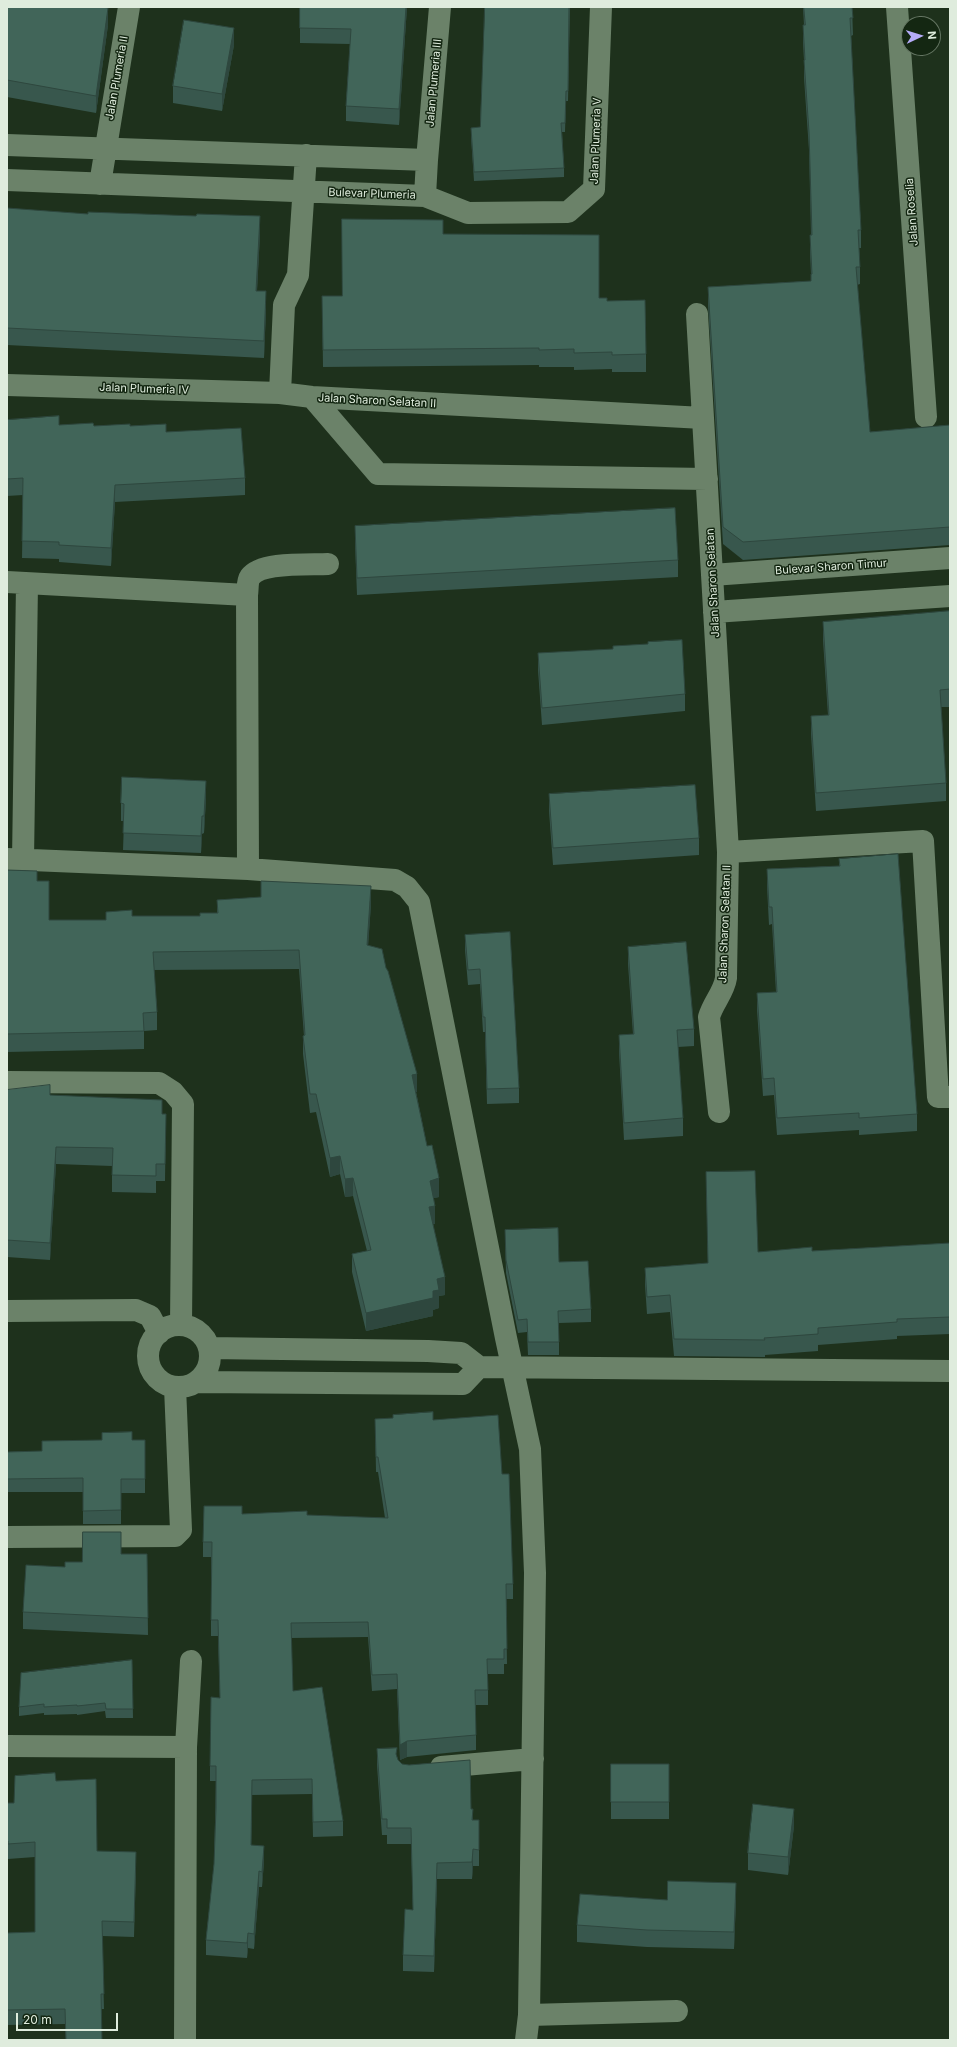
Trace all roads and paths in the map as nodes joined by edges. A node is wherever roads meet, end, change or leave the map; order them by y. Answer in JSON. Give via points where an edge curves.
{"nodes":[{"id":1,"x":129,"y":7,"type":"edge"},
{"id":2,"x":440,"y":7,"type":"edge"},
{"id":3,"x":601,"y":7,"type":"edge"},
{"id":4,"x":897,"y":7,"type":"edge"},
{"id":5,"x":7,"y":145,"type":"edge"},
{"id":6,"x":105,"y":148,"type":"junction"},
{"id":7,"x":306,"y":155,"type":"junction"},
{"id":8,"x":427,"y":160,"type":"junction"},
{"id":9,"x":7,"y":180,"type":"edge"},
{"id":10,"x":100,"y":184,"type":"junction"},
{"id":11,"x":303,"y":191,"type":"junction"},
{"id":12,"x":425,"y":196,"type":"junction"},
{"id":13,"x":697,"y":314,"type":"dead end"},
{"id":14,"x":7,"y":386,"type":"edge"},
{"id":15,"x":280,"y":393,"type":"junction"},
{"id":16,"x":312,"y":397,"type":"junction"},
{"id":17,"x":926,"y":417,"type":"dead end"},
{"id":18,"x":703,"y":418,"type":"junction"},
{"id":19,"x":707,"y":479,"type":"junction"},
{"id":20,"x":950,"y":558,"type":"edge"},
{"id":21,"x":328,"y":564,"type":"dead end"},
{"id":22,"x":712,"y":575,"type":"junction"},
{"id":23,"x":17,"y":583,"type":"edge"},
{"id":24,"x":247,"y":595,"type":"junction"},
{"id":25,"x":950,"y":596,"type":"edge"},
{"id":26,"x":714,"y":612,"type":"junction"},
{"id":27,"x":728,"y":852,"type":"junction"},
{"id":28,"x":15,"y":860,"type":"edge"},
{"id":29,"x":248,"y":869,"type":"junction"},
{"id":30,"x":7,"y":1082,"type":"edge"},
{"id":31,"x":950,"y":1097,"type":"edge"},
{"id":32,"x":719,"y":1112,"type":"dead end"},
{"id":33,"x":7,"y":1311,"type":"edge"},
{"id":34,"x":181,"y":1325,"type":"junction"},
{"id":35,"x":159,"y":1333,"type":"junction"},
{"id":36,"x":209,"y":1348,"type":"junction"},
{"id":37,"x":479,"y":1367,"type":"junction"},
{"id":38,"x":513,"y":1367,"type":"junction"},
{"id":39,"x":950,"y":1372,"type":"edge"},
{"id":40,"x":196,"y":1382,"type":"junction"},
{"id":41,"x":175,"y":1387,"type":"junction"},
{"id":42,"x":7,"y":1537,"type":"edge"},
{"id":43,"x":191,"y":1661,"type":"dead end"},
{"id":44,"x":7,"y":1746,"type":"edge"},
{"id":45,"x":186,"y":1746,"type":"junction"},
{"id":46,"x":534,"y":1759,"type":"junction"},
{"id":47,"x":424,"y":1768,"type":"edge"},
{"id":48,"x":677,"y":2011,"type":"dead end"},
{"id":49,"x":529,"y":2015,"type":"junction"},
{"id":50,"x":185,"y":2040,"type":"edge"},
{"id":51,"x":526,"y":2040,"type":"edge"}],
"edges":[{"from":1,"to":6,"type":"street","name":"Jalan Plumeria II"},
{"from":2,"to":8,"type":"street","name":"Jalan Plumeria III"},
{"from":3,"to":12,"type":"street","name":"Jalan Plumeria V","via":[[594,189],[568,212],[468,213]]},
{"from":4,"to":17,"type":"street","name":"Jalan Roselia"},
{"from":5,"to":6,"type":"street"},
{"from":6,"to":7,"type":"street"},
{"from":6,"to":10,"type":"street","name":"Jalan Plumeria II"},
{"from":7,"to":8,"type":"street"},
{"from":7,"to":11,"type":"street"},
{"from":8,"to":12,"type":"street","name":"Bulevar Plumeria"},
{"from":9,"to":10,"type":"street","name":"Bulevar Plumeria"},
{"from":10,"to":11,"type":"street","name":"Bulevar Plumeria"},
{"from":11,"to":12,"type":"street","name":"Bulevar Plumeria"},
{"from":11,"to":15,"type":"street","via":[[298,275],[284,305]]},
{"from":13,"to":18,"type":"street","name":"Jalan Sharon Selatan"},
{"from":14,"to":15,"type":"street","name":"Jalan Plumeria IV"},
{"from":15,"to":16,"type":"street","name":"Jalan Plumeria IV"},
{"from":16,"to":18,"type":"street","name":"Jalan Sharon Selatan II"},
{"from":16,"to":19,"type":"street","name":"Jalan Sharon Selatan II","via":[[378,474]]},
{"from":18,"to":19,"type":"street","name":"Jalan Sharon Selatan"},
{"from":19,"to":22,"type":"street","name":"Jalan Sharon Selatan"},
{"from":20,"to":22,"type":"street","name":"Bulevar Sharon Timur"},
{"from":21,"to":24,"type":"street","via":[[258,569],[250,577]]},
{"from":22,"to":26,"type":"street","name":"Jalan Sharon Selatan"},
{"from":23,"to":24,"type":"street"},
{"from":23,"to":28,"type":"street"},
{"from":24,"to":29,"type":"street"},
{"from":25,"to":26,"type":"street"},
{"from":26,"to":27,"type":"street","name":"Jalan Sharon Selatan"},
{"from":27,"to":31,"type":"street","via":[[923,840],[938,1097]]},
{"from":27,"to":32,"type":"street","name":"Jalan Sharon Selatan II","via":[[726,978],[725,986],[709,1017]]},
{"from":28,"to":29,"type":"street"},
{"from":29,"to":38,"type":"street","via":[[395,880],[407,887],[419,902]]},
{"from":30,"to":34,"type":"street","via":[[159,1083],[173,1092],[183,1104]]},
{"from":33,"to":35,"type":"street","via":[[136,1310],[150,1316]]},
{"from":34,"to":35,"type":"street","via":[[169,1327]]},
{"from":34,"to":36,"type":"street","via":[[203,1336]]},
{"from":35,"to":41,"type":"street","via":[[149,1350],[149,1360],[158,1378]]},
{"from":36,"to":37,"type":"street","via":[[428,1350],[461,1353]]},
{"from":36,"to":40,"type":"street","via":[[210,1361],[205,1373]]},
{"from":37,"to":38,"type":"street"},
{"from":37,"to":40,"type":"street","via":[[463,1384]]},
{"from":38,"to":39,"type":"street"},
{"from":38,"to":46,"type":"street","via":[[530,1449],[535,1573]]},
{"from":40,"to":41,"type":"street","via":[[187,1387]]},
{"from":41,"to":42,"type":"street","via":[[181,1530],[178,1533],[174,1536]]},
{"from":43,"to":45,"type":"street"},
{"from":44,"to":45,"type":"street"},
{"from":45,"to":50,"type":"street"},
{"from":46,"to":47,"type":"street"},
{"from":46,"to":49,"type":"street"},
{"from":48,"to":49,"type":"street"},
{"from":49,"to":51,"type":"street"}]}
